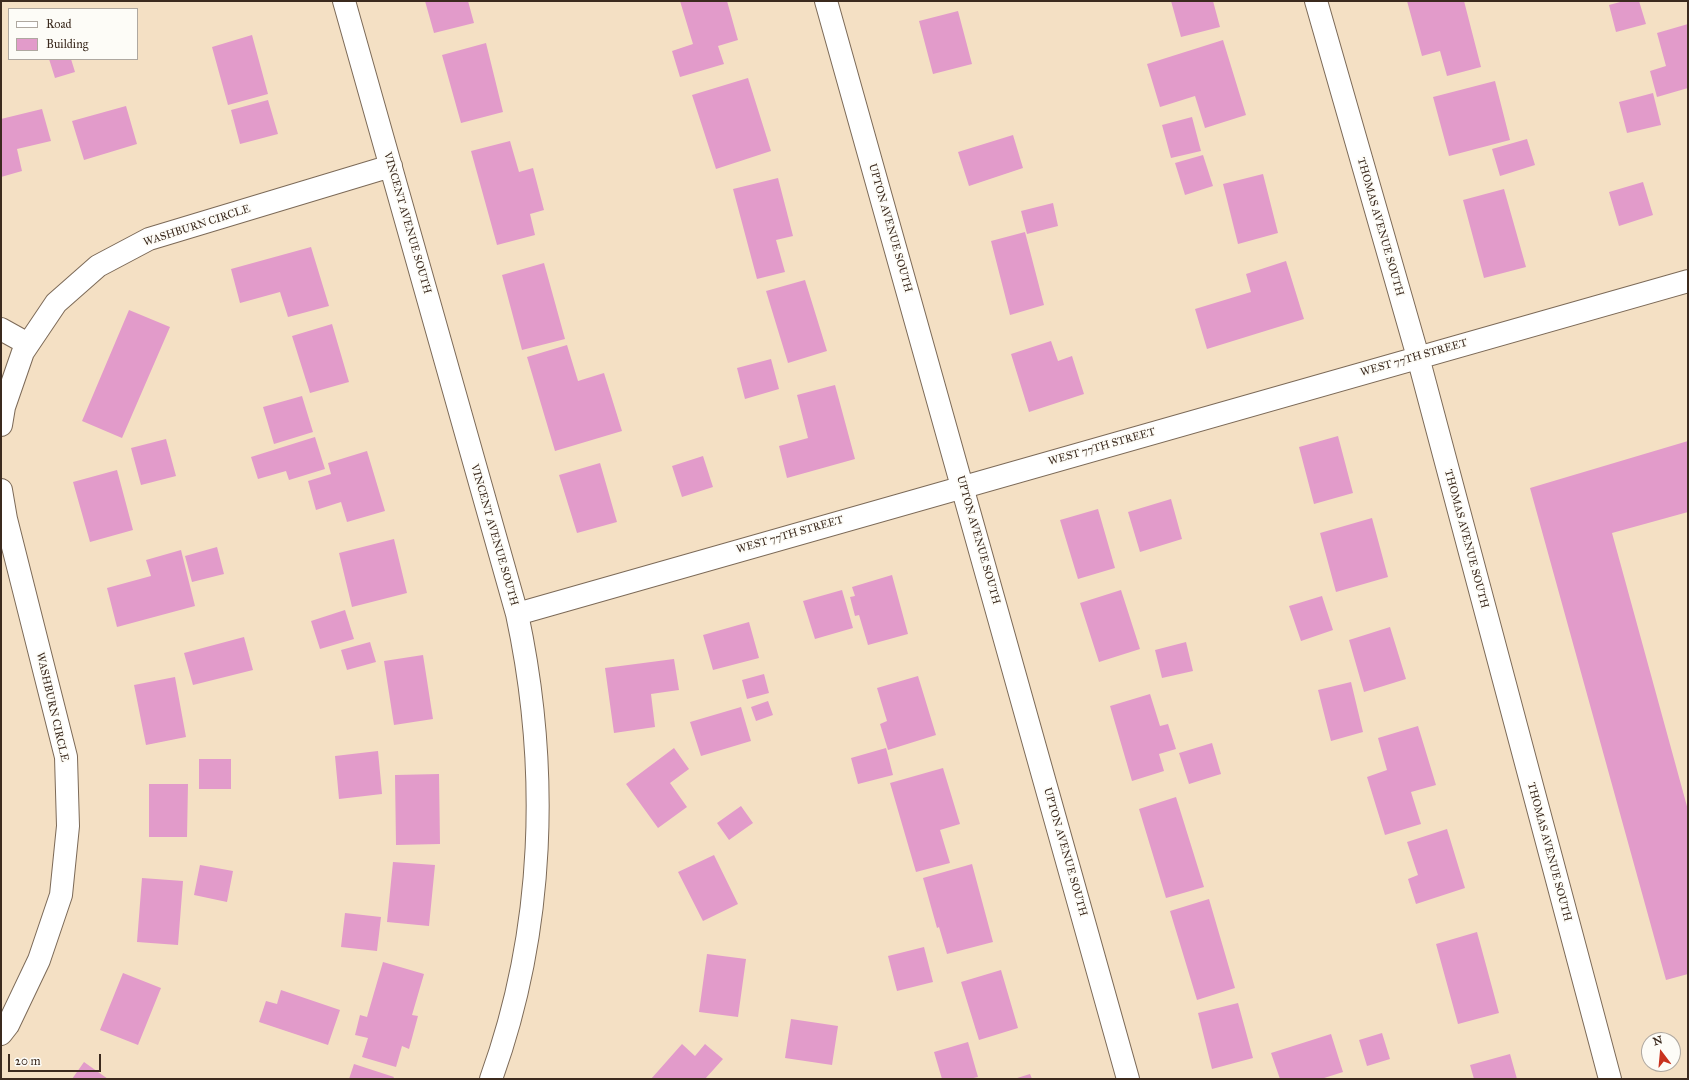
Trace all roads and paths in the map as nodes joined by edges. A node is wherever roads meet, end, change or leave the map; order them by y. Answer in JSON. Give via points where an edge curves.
{"nodes":[{"id":1,"x":344,"y":1,"type":"edge"},
{"id":2,"x":826,"y":1,"type":"edge"},
{"id":3,"x":1316,"y":1,"type":"edge"},
{"id":4,"x":391,"y":166,"type":"junction"},
{"id":5,"x":1688,"y":281,"type":"edge"},
{"id":6,"x":1,"y":329,"type":"edge"},
{"id":7,"x":28,"y":344,"type":"junction"},
{"id":8,"x":1418,"y":357,"type":"junction"},
{"id":9,"x":1,"y":425,"type":"edge"},
{"id":10,"x":963,"y":486,"type":"junction"},
{"id":11,"x":1,"y":490,"type":"edge"},
{"id":12,"x":517,"y":614,"type":"junction"},
{"id":13,"x":1,"y":1034,"type":"edge"},
{"id":14,"x":491,"y":1079,"type":"edge"},
{"id":15,"x":1128,"y":1079,"type":"edge"},
{"id":16,"x":1610,"y":1079,"type":"edge"}],
"edges":[{"from":1,"to":4,"type":"street","name":"VINCENT AVENUE SOUTH"},
{"from":2,"to":10,"type":"street","name":"UPTON AVENUE SOUTH"},
{"from":3,"to":8,"type":"street","name":"THOMAS AVENUE SOUTH"},
{"from":4,"to":7,"type":"street","name":"WASHBURN CIRCLE","via":[[149,239],[98,266],[56,303]]},
{"from":4,"to":12,"type":"street","name":"VINCENT AVENUE SOUTH"},
{"from":5,"to":8,"type":"street","name":"WEST 77TH STREET"},
{"from":6,"to":7,"type":"street"},
{"from":7,"to":9,"type":"street","name":"WASHBURN CIRCLE","via":[[4,407]]},
{"from":8,"to":10,"type":"street","name":"WEST 77TH STREET"},
{"from":8,"to":16,"type":"street","name":"THOMAS AVENUE SOUTH"},
{"from":10,"to":12,"type":"street","name":"WEST 77TH STREET"},
{"from":10,"to":15,"type":"street","name":"UPTON AVENUE SOUTH"},
{"from":11,"to":13,"type":"street","name":"WASHBURN CIRCLE","via":[[6,519],[66,757],[68,826],[61,895],[39,960],[8,1025]]},
{"from":12,"to":14,"type":"street","name":"VINCENT AVENUE SOUTH","via":[[526,658],[537,754],[538,850],[527,946],[504,1041]]}]}
